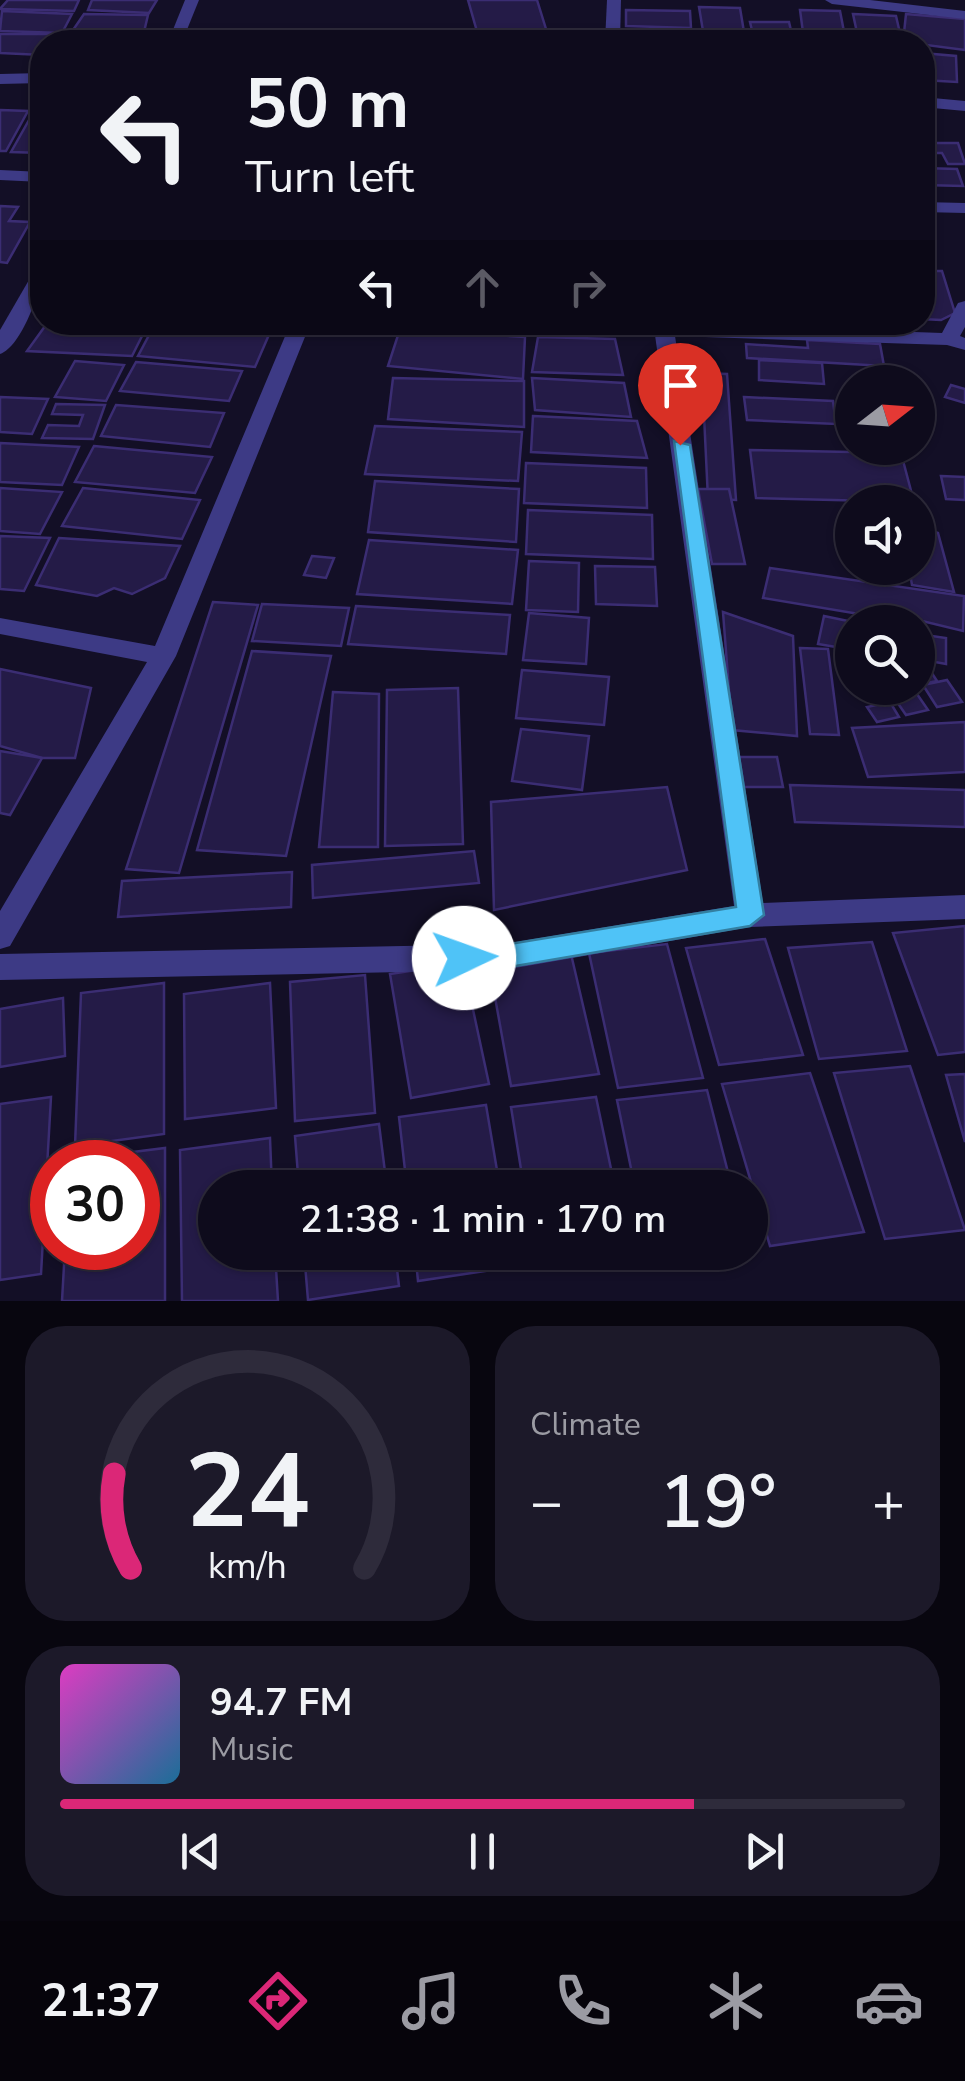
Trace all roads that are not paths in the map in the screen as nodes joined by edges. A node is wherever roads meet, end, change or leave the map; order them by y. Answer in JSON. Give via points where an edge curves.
{"nodes":[{"id":1,"x":192,"y":0,"type":"edge"},
{"id":2,"x":614,"y":0,"type":"edge"},
{"id":3,"x":832,"y":0,"type":"edge"},
{"id":4,"x":913,"y":4,"type":"edge"},
{"id":5,"x":965,"y":15,"type":"edge"},
{"id":6,"x":180,"y":30,"type":"edge"},
{"id":7,"x":613,"y":30,"type":"edge"},
{"id":8,"x":30,"y":78,"type":"edge"},
{"id":9,"x":0,"y":79,"type":"edge"},
{"id":10,"x":935,"y":103,"type":"edge"},
{"id":11,"x":965,"y":106,"type":"edge"},
{"id":12,"x":0,"y":176,"type":"edge"},
{"id":13,"x":30,"y":177,"type":"edge"},
{"id":14,"x":935,"y":207,"type":"edge"},
{"id":15,"x":965,"y":208,"type":"edge"},
{"id":16,"x":30,"y":307,"type":"edge"},
{"id":17,"x":965,"y":308,"type":"edge"},
{"id":18,"x":296,"y":335,"type":"edge"},
{"id":19,"x":664,"y":335,"type":"edge"},
{"id":20,"x":762,"y":335,"type":"edge"},
{"id":21,"x":957,"y":341,"type":"edge"},
{"id":22,"x":0,"y":348,"type":"edge"},
{"id":23,"x":0,"y":626,"type":"edge"},
{"id":24,"x":163,"y":656,"type":"junction"},
{"id":25,"x":965,"y":908,"type":"edge"},
{"id":26,"x":750,"y":915,"type":"junction"},
{"id":27,"x":0,"y":937,"type":"edge"},
{"id":28,"x":0,"y":967,"type":"edge"}],
"edges":[{"from":1,"to":6,"type":"street"},
{"from":2,"to":7,"type":"street"},
{"from":3,"to":4,"type":"street"},
{"from":4,"to":5,"type":"street"},
{"from":8,"to":9,"type":"street"},
{"from":10,"to":11,"type":"street"},
{"from":12,"to":13,"type":"street"},
{"from":14,"to":15,"type":"street"},
{"from":16,"to":22,"type":"street"},
{"from":17,"to":21,"type":"street"},
{"from":18,"to":24,"type":"street"},
{"from":19,"to":26,"type":"street"},
{"from":20,"to":21,"type":"street"},
{"from":23,"to":24,"type":"street"},
{"from":24,"to":27,"type":"street"},
{"from":25,"to":26,"type":"street"},
{"from":26,"to":28,"type":"street","via":[[503,957]]}]}
